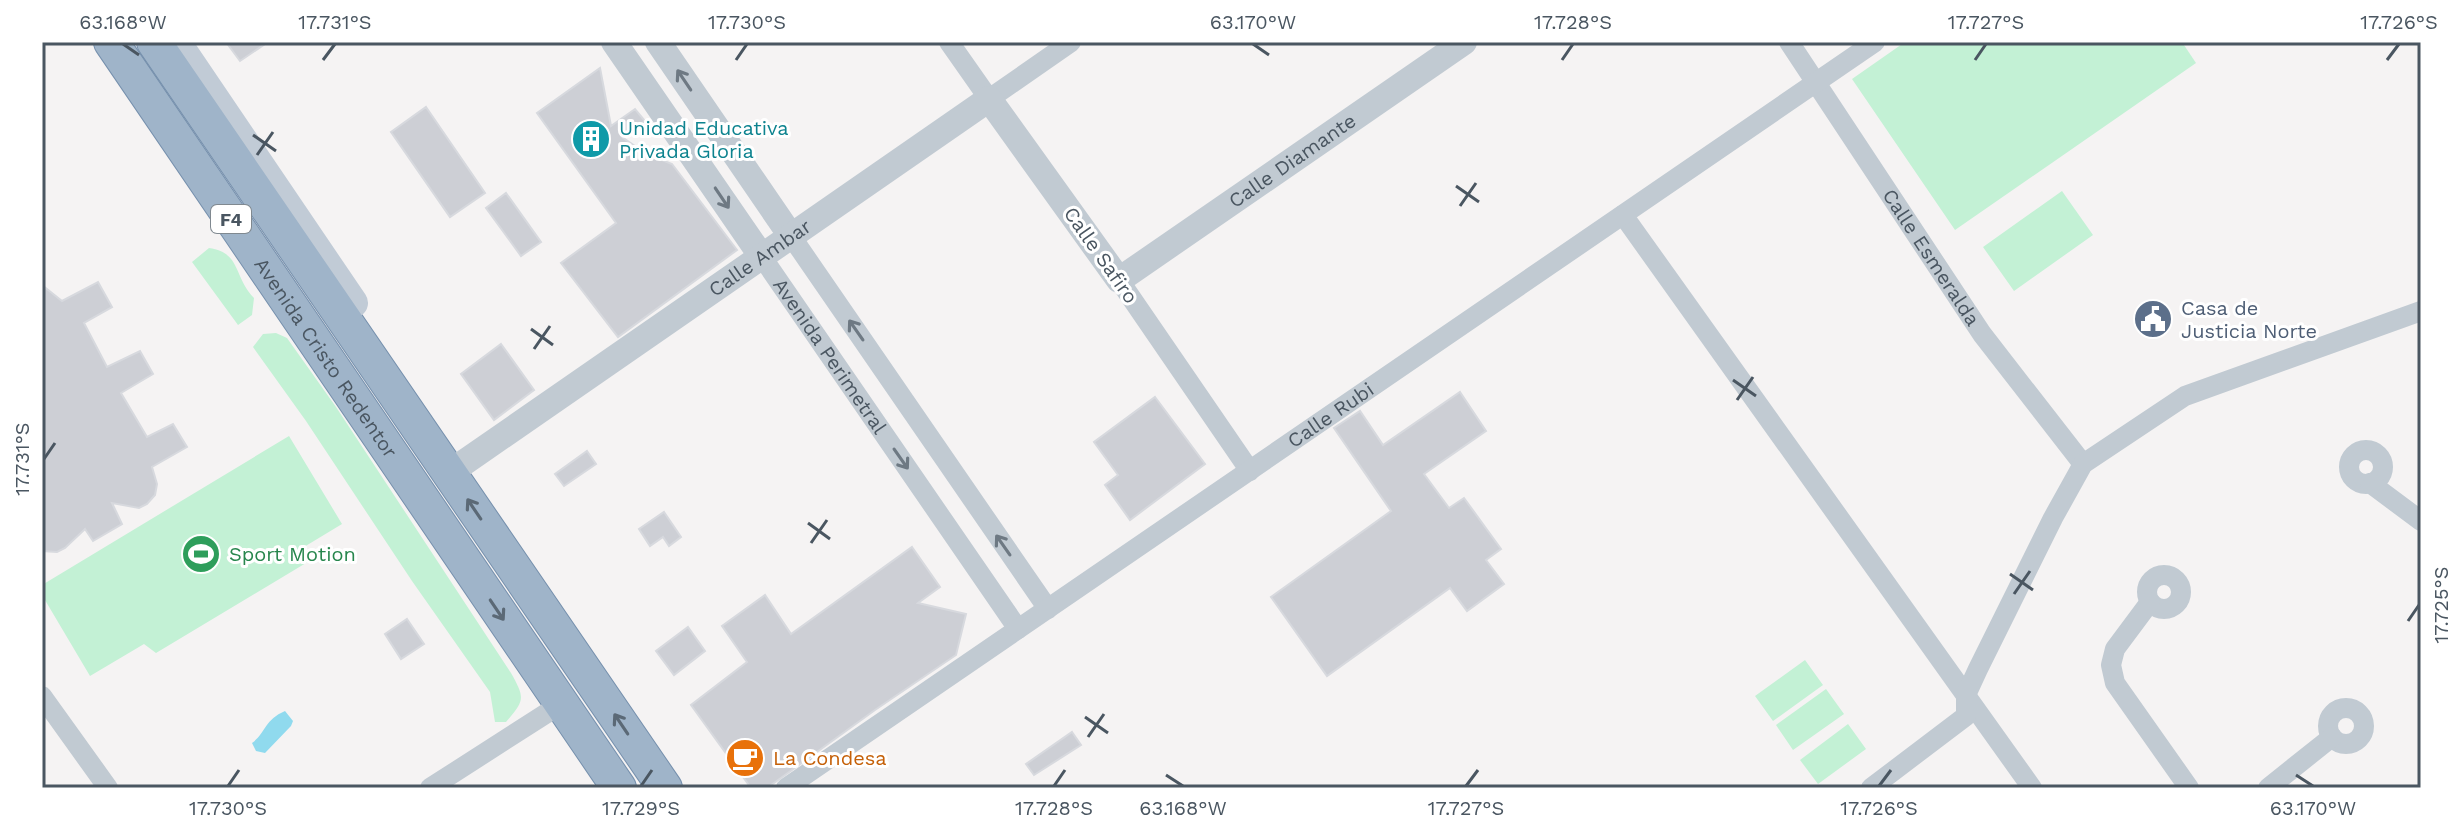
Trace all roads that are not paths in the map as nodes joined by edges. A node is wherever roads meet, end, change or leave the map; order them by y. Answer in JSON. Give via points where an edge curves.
{"nodes":[{"id":1,"x":92,"y":42,"type":"edge"},
{"id":2,"x":111,"y":42,"type":"edge"},
{"id":3,"x":154,"y":42,"type":"edge"},
{"id":4,"x":176,"y":42,"type":"edge"},
{"id":5,"x":614,"y":42,"type":"edge"},
{"id":6,"x":658,"y":42,"type":"edge"},
{"id":7,"x":949,"y":42,"type":"edge"},
{"id":8,"x":1071,"y":42,"type":"edge"},
{"id":9,"x":1464,"y":42,"type":"edge"},
{"id":10,"x":1789,"y":42,"type":"edge"},
{"id":11,"x":1875,"y":42,"type":"edge"},
{"id":12,"x":1815,"y":83,"type":"junction"},
{"id":13,"x":989,"y":99,"type":"junction"},
{"id":14,"x":1623,"y":215,"type":"junction"},
{"id":15,"x":791,"y":236,"type":"junction"},
{"id":16,"x":762,"y":257,"type":"junction"},
{"id":17,"x":1119,"y":280,"type":"junction"},
{"id":18,"x":2421,"y":311,"type":"edge"},
{"id":19,"x":442,"y":462,"type":"junction"},
{"id":20,"x":2083,"y":464,"type":"junction"},
{"id":21,"x":1250,"y":471,"type":"junction"},
{"id":22,"x":406,"y":476,"type":"junction"},
{"id":23,"x":2370,"y":483,"type":"dead end"},
{"id":24,"x":2421,"y":521,"type":"edge"},
{"id":25,"x":2150,"y":602,"type":"dead end"},
{"id":26,"x":1048,"y":609,"type":"junction"},
{"id":27,"x":1018,"y":629,"type":"junction"},
{"id":28,"x":1966,"y":695,"type":"junction"},
{"id":29,"x":42,"y":696,"type":"edge"},
{"id":30,"x":561,"y":704,"type":"junction"},
{"id":31,"x":2332,"y":737,"type":"dead end"},
{"id":32,"x":108,"y":788,"type":"edge"},
{"id":33,"x":430,"y":788,"type":"edge"},
{"id":34,"x":619,"y":788,"type":"edge"},
{"id":35,"x":665,"y":788,"type":"edge"},
{"id":36,"x":786,"y":788,"type":"edge"},
{"id":37,"x":1871,"y":788,"type":"edge"},
{"id":38,"x":2032,"y":788,"type":"edge"},
{"id":39,"x":2189,"y":788,"type":"edge"},
{"id":40,"x":2268,"y":788,"type":"edge"}],
"edges":[{"from":1,"to":22,"type":"main road","name":"Avenida Cristo Redentor","via":[[358,426]]},
{"from":2,"to":22,"type":"highway","name":"Avenida Cristo Redentor","number":"F4"},
{"from":3,"to":19,"type":"highway","name":"Avenida Cristo Redentor","number":"F4"},
{"from":4,"to":19,"type":"main road","name":"Avenida Cristo Redentor","via":[[410,387]]},
{"from":5,"to":16,"type":"street","name":"Avenida Perimetral","one_way":true},
{"from":15,"to":6,"type":"street","name":"Avenida Perimetral","one_way":true},
{"from":7,"to":13,"type":"street","name":"Calle Safiro"},
{"from":8,"to":13,"type":"street","name":"Calle Ambar"},
{"from":9,"to":17,"type":"street","name":"Calle Diamante"},
{"from":10,"to":12,"type":"street","name":"Calle Esmeralda"},
{"from":11,"to":12,"type":"street","name":"Calle Rubi"},
{"from":12,"to":14,"type":"street","name":"Calle Rubi"},
{"from":12,"to":20,"type":"street","name":"Calle Esmeralda","via":[[1982,334]]},
{"from":13,"to":15,"type":"street","name":"Calle Ambar"},
{"from":13,"to":17,"type":"street","name":"Calle Safiro"},
{"from":14,"to":21,"type":"street","name":"Calle Rubi"},
{"from":14,"to":28,"type":"street"},
{"from":15,"to":16,"type":"street","name":"Calle Ambar"},
{"from":26,"to":15,"type":"street","name":"Avenida Perimetral","one_way":true},
{"from":16,"to":19,"type":"street","name":"Calle Ambar"},
{"from":16,"to":27,"type":"street","name":"Avenida Perimetral","one_way":true},
{"from":17,"to":21,"type":"street","name":"Calle Safiro"},
{"from":18,"to":20,"type":"street","via":[[2185,396]]},
{"from":35,"to":19,"type":"highway","name":"Avenida Cristo Redentor","number":"F4","one_way":true},
{"from":20,"to":28,"type":"street"},
{"from":21,"to":26,"type":"street","name":"Calle Rubi"},
{"from":22,"to":30,"type":"highway","name":"Avenida Cristo Redentor","number":"F4","one_way":true},
{"from":23,"to":24,"type":"street"},
{"from":25,"to":39,"type":"street","via":[[2115,649],[2111,665],[2115,683]]},
{"from":26,"to":27,"type":"street","name":"Calle Rubi"},
{"from":27,"to":36,"type":"street","name":"Calle Rubi"},
{"from":28,"to":37,"type":"street","via":[[1966,716]]},
{"from":28,"to":38,"type":"street"},
{"from":29,"to":32,"type":"street"},
{"from":30,"to":33,"type":"street"},
{"from":30,"to":34,"type":"highway","name":"Avenida Cristo Redentor","number":"F4"},
{"from":31,"to":40,"type":"street"}]}
